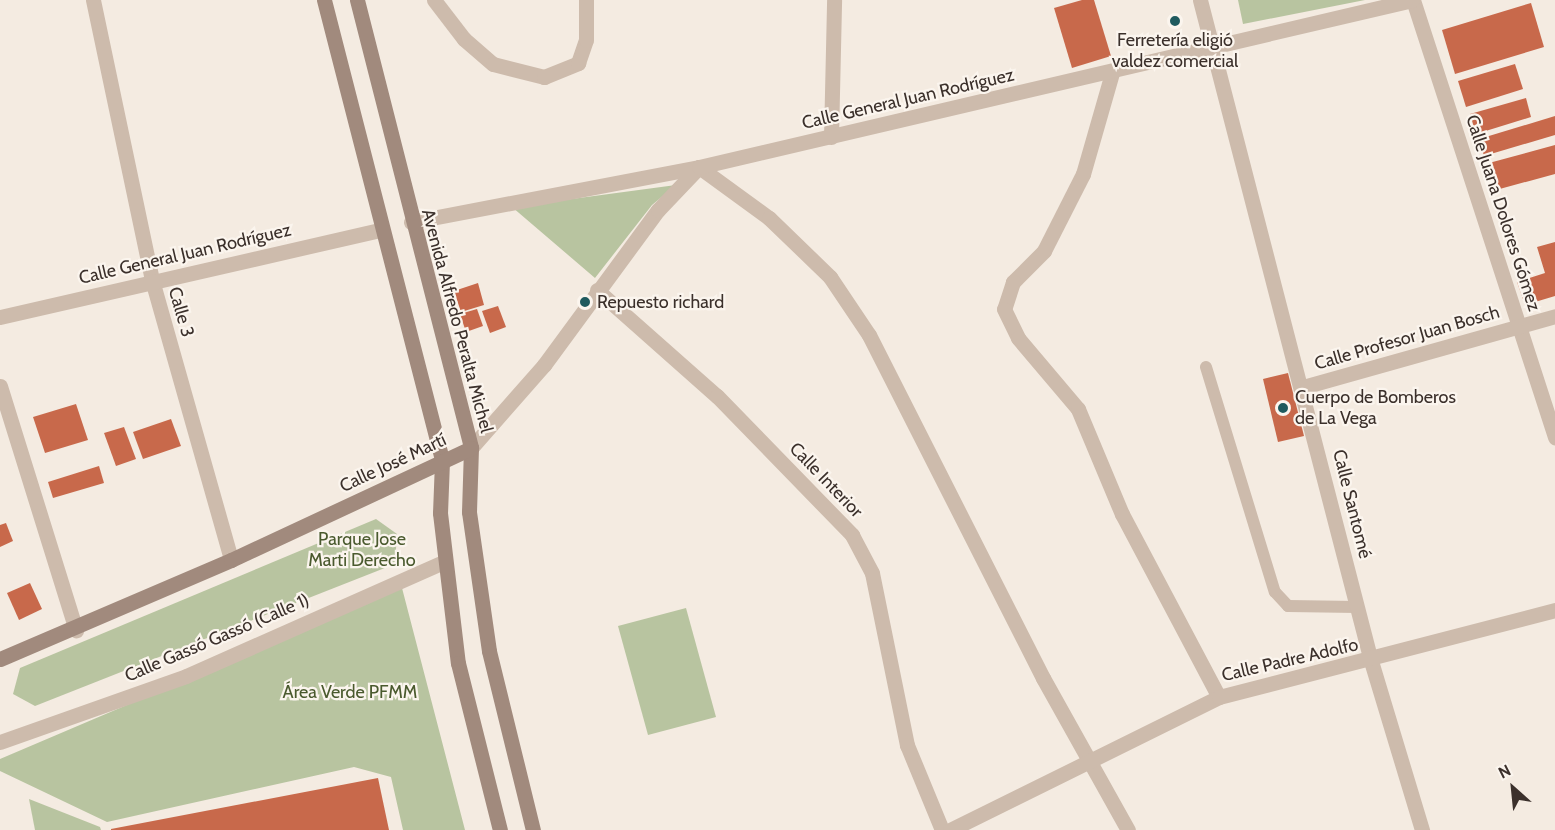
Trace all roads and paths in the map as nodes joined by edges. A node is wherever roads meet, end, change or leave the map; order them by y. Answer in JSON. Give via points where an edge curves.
{"nodes":[{"id":1,"x":93,"y":0,"type":"edge"},
{"id":2,"x":324,"y":0,"type":"edge"},
{"id":3,"x":357,"y":0,"type":"edge"},
{"id":4,"x":434,"y":0,"type":"edge"},
{"id":5,"x":586,"y":0,"type":"edge"},
{"id":6,"x":834,"y":0,"type":"edge"},
{"id":7,"x":1200,"y":0,"type":"edge"},
{"id":8,"x":1412,"y":0,"type":"edge"},
{"id":9,"x":1210,"y":48,"type":"junction"},
{"id":10,"x":1112,"y":73,"type":"junction"},
{"id":11,"x":831,"y":136,"type":"junction"},
{"id":12,"x":699,"y":167,"type":"junction"},
{"id":13,"x":411,"y":222,"type":"junction"},
{"id":14,"x":379,"y":230,"type":"junction"},
{"id":15,"x":152,"y":280,"type":"junction"},
{"id":16,"x":597,"y":290,"type":"junction"},
{"id":17,"x":1555,"y":316,"type":"edge"},
{"id":18,"x":0,"y":317,"type":"edge"},
{"id":19,"x":1520,"y":326,"type":"junction"},
{"id":20,"x":1206,"y":367,"type":"dead end"},
{"id":21,"x":0,"y":386,"type":"edge"},
{"id":22,"x":1303,"y":387,"type":"junction"},
{"id":23,"x":1555,"y":438,"type":"edge"},
{"id":24,"x":471,"y":448,"type":"junction"},
{"id":25,"x":442,"y":461,"type":"junction"},
{"id":26,"x":231,"y":560,"type":"junction"},
{"id":27,"x":445,"y":561,"type":"junction"},
{"id":28,"x":1358,"y":607,"type":"junction"},
{"id":29,"x":1555,"y":610,"type":"edge"},
{"id":30,"x":76,"y":630,"type":"junction"},
{"id":31,"x":0,"y":659,"type":"edge"},
{"id":32,"x":1371,"y":661,"type":"junction"},
{"id":33,"x":1219,"y":697,"type":"junction"},
{"id":34,"x":0,"y":742,"type":"edge"},
{"id":35,"x":1091,"y":761,"type":"junction"},
{"id":36,"x":500,"y":830,"type":"edge"},
{"id":37,"x":533,"y":830,"type":"edge"},
{"id":38,"x":942,"y":830,"type":"edge"},
{"id":39,"x":950,"y":830,"type":"edge"},
{"id":40,"x":1128,"y":830,"type":"edge"},
{"id":41,"x":1422,"y":830,"type":"edge"}],
"edges":[{"from":1,"to":15,"type":"street","name":"Calle 3"},
{"from":2,"to":14,"type":"main road"},
{"from":3,"to":13,"type":"main road","name":"Avenida Alfredo Peralta Michel"},
{"from":4,"to":5,"type":"street","via":[[464,39],[493,64],[544,77],[578,63],[586,40]]},
{"from":6,"to":11,"type":"street"},
{"from":7,"to":9,"type":"street","name":"Calle Santomé"},
{"from":8,"to":9,"type":"street","name":"Calle General Juan Rodríguez"},
{"from":8,"to":19,"type":"street","name":"Calle Juana Dolores Gómez"},
{"from":9,"to":10,"type":"street","name":"Calle General Juan Rodríguez"},
{"from":9,"to":22,"type":"street","name":"Calle Santomé"},
{"from":10,"to":11,"type":"street","name":"Calle General Juan Rodríguez"},
{"from":10,"to":33,"type":"street","via":[[1083,174],[1044,251],[1013,282],[1004,309],[1018,338],[1078,409],[1122,514]]},
{"from":11,"to":12,"type":"street","name":"Calle General Juan Rodríguez"},
{"from":12,"to":13,"type":"street","name":"Calle General Juan Rodríguez"},
{"from":12,"to":16,"type":"street","name":"Calle José Martí","via":[[658,210]]},
{"from":12,"to":35,"type":"street","via":[[799,243],[830,277],[869,335]]},
{"from":13,"to":24,"type":"main road","name":"Avenida Alfredo Peralta Michel"},
{"from":14,"to":15,"type":"street","name":"Calle General Juan Rodríguez"},
{"from":14,"to":25,"type":"main road"},
{"from":15,"to":18,"type":"street","name":"Calle General Juan Rodríguez"},
{"from":15,"to":26,"type":"street","name":"Calle 3"},
{"from":16,"to":24,"type":"street","name":"Calle José Martí","via":[[544,365]]},
{"from":16,"to":38,"type":"street","name":"Calle Interior","via":[[717,396],[852,534],[872,573],[907,745]]},
{"from":17,"to":19,"type":"street","name":"Calle Profesor Juan Bosch"},
{"from":19,"to":22,"type":"street","name":"Calle Profesor Juan Bosch"},
{"from":19,"to":23,"type":"street","name":"Calle Juana Dolores Gómez"},
{"from":20,"to":28,"type":"lane","via":[[1275,592],[1288,606]]},
{"from":21,"to":30,"type":"street"},
{"from":22,"to":28,"type":"street","name":"Calle Santomé"},
{"from":24,"to":25,"type":"main road","name":"Calle José Martí"},
{"from":24,"to":37,"type":"main road","name":"Avenida Alfredo Peralta Michel","via":[[470,522],[489,651]]},
{"from":25,"to":26,"type":"main road","name":"Calle José Martí"},
{"from":25,"to":27,"type":"main road"},
{"from":26,"to":30,"type":"main road","name":"Calle José Martí"},
{"from":27,"to":34,"type":"street","name":"Calle Gassó Gassó (Calle 1)","via":[[186,676]]},
{"from":27,"to":36,"type":"main road","via":[[458,663]]},
{"from":28,"to":32,"type":"street","name":"Calle Santomé"},
{"from":29,"to":32,"type":"street","name":"Calle Padre Adolfo"},
{"from":30,"to":31,"type":"main road","name":"Calle José Martí"},
{"from":32,"to":33,"type":"street","name":"Calle Padre Adolfo"},
{"from":32,"to":41,"type":"street","name":"Calle Santomé"},
{"from":33,"to":35,"type":"street","name":"Calle Padre Adolfo"},
{"from":35,"to":39,"type":"street","name":"Calle Padre Adolfo"},
{"from":35,"to":40,"type":"street"}]}
